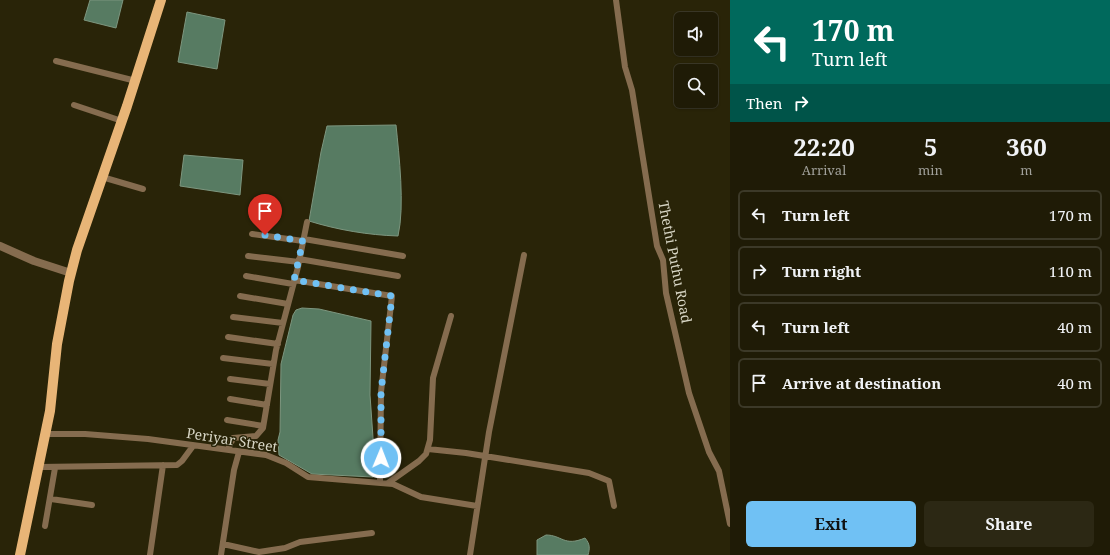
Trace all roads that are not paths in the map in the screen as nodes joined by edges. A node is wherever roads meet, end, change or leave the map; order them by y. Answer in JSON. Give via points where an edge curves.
{"nodes":[{"id":1,"x":161,"y":0,"type":"edge"},
{"id":2,"x":616,"y":0,"type":"edge"},
{"id":3,"x":56,"y":61,"type":"dead end"},
{"id":4,"x":136,"y":81,"type":"junction"},
{"id":5,"x":74,"y":105,"type":"dead end"},
{"id":6,"x":122,"y":121,"type":"junction"},
{"id":7,"x":102,"y":177,"type":"junction"},
{"id":8,"x":143,"y":189,"type":"dead end"},
{"id":9,"x":307,"y":222,"type":"dead end"},
{"id":10,"x":252,"y":234,"type":"dead end"},
{"id":11,"x":304,"y":240,"type":"junction"},
{"id":12,"x":0,"y":246,"type":"edge"},
{"id":13,"x":524,"y":255,"type":"dead end"},
{"id":14,"x":248,"y":256,"type":"dead end"},
{"id":15,"x":402,"y":256,"type":"dead end"},
{"id":16,"x":299,"y":261,"type":"junction"},
{"id":17,"x":70,"y":273,"type":"junction"},
{"id":18,"x":246,"y":276,"type":"dead end"},
{"id":19,"x":398,"y":276,"type":"dead end"},
{"id":20,"x":294,"y":282,"type":"junction"},
{"id":21,"x":240,"y":296,"type":"dead end"},
{"id":22,"x":288,"y":304,"type":"junction"},
{"id":23,"x":452,"y":316,"type":"dead end"},
{"id":24,"x":233,"y":317,"type":"dead end"},
{"id":25,"x":283,"y":323,"type":"junction"},
{"id":26,"x":228,"y":337,"type":"dead end"},
{"id":27,"x":278,"y":344,"type":"junction"},
{"id":28,"x":223,"y":358,"type":"dead end"},
{"id":29,"x":273,"y":364,"type":"junction"},
{"id":30,"x":230,"y":379,"type":"dead end"},
{"id":31,"x":270,"y":384,"type":"junction"},
{"id":32,"x":230,"y":399,"type":"dead end"},
{"id":33,"x":266,"y":405,"type":"junction"},
{"id":34,"x":227,"y":420,"type":"dead end"},
{"id":35,"x":263,"y":426,"type":"junction"},
{"id":36,"x":46,"y":434,"type":"junction"},
{"id":37,"x":193,"y":446,"type":"junction"},
{"id":38,"x":428,"y":449,"type":"junction"},
{"id":39,"x":228,"y":450,"type":"junction"},
{"id":40,"x":239,"y":452,"type":"junction"},
{"id":41,"x":485,"y":457,"type":"junction"},
{"id":42,"x":163,"y":465,"type":"junction"},
{"id":43,"x":39,"y":467,"type":"junction"},
{"id":44,"x":55,"y":468,"type":"junction"},
{"id":45,"x":380,"y":482,"type":"junction"},
{"id":46,"x":388,"y":483,"type":"junction"},
{"id":47,"x":51,"y":499,"type":"junction"},
{"id":48,"x":92,"y":505,"type":"dead end"},
{"id":49,"x":477,"y":506,"type":"junction"},
{"id":50,"x":614,"y":506,"type":"dead end"},
{"id":51,"x":730,"y":524,"type":"edge"},
{"id":52,"x":45,"y":526,"type":"dead end"},
{"id":53,"x":372,"y":533,"type":"dead end"},
{"id":54,"x":223,"y":544,"type":"junction"},
{"id":55,"x":20,"y":555,"type":"edge"},
{"id":56,"x":150,"y":555,"type":"edge"},
{"id":57,"x":221,"y":555,"type":"edge"},
{"id":58,"x":470,"y":555,"type":"edge"}],
"edges":[{"from":1,"to":4,"type":"main road"},
{"from":2,"to":51,"type":"street","name":"Thethi Puthu Road","via":[[625,67],[632,90],[657,246],[663,260],[666,293],[689,393],[709,452],[719,471]]},
{"from":3,"to":4,"type":"street"},
{"from":4,"to":6,"type":"main road"},
{"from":5,"to":6,"type":"street"},
{"from":6,"to":7,"type":"main road"},
{"from":7,"to":8,"type":"street"},
{"from":7,"to":17,"type":"main road"},
{"from":9,"to":11,"type":"street"},
{"from":10,"to":11,"type":"street"},
{"from":11,"to":15,"type":"street"},
{"from":11,"to":16,"type":"street"},
{"from":12,"to":17,"type":"street"},
{"from":13,"to":41,"type":"street"},
{"from":14,"to":16,"type":"street"},
{"from":16,"to":19,"type":"street"},
{"from":16,"to":20,"type":"street"},
{"from":17,"to":36,"type":"main road","via":[[57,344]]},
{"from":18,"to":20,"type":"street"},
{"from":20,"to":22,"type":"street"},
{"from":20,"to":45,"type":"street","via":[[392,296],[381,392]]},
{"from":21,"to":22,"type":"street"},
{"from":22,"to":25,"type":"street"},
{"from":23,"to":38,"type":"street","via":[[432,378],[432,420]]},
{"from":24,"to":25,"type":"street"},
{"from":25,"to":27,"type":"street"},
{"from":26,"to":27,"type":"street"},
{"from":27,"to":29,"type":"street"},
{"from":28,"to":29,"type":"street"},
{"from":29,"to":31,"type":"street"},
{"from":30,"to":31,"type":"street"},
{"from":31,"to":33,"type":"street"},
{"from":32,"to":33,"type":"street"},
{"from":33,"to":35,"type":"street"},
{"from":34,"to":35,"type":"street"},
{"from":35,"to":39,"type":"street","via":[[256,436],[234,438]]},
{"from":36,"to":37,"type":"street","name":"Periyar Street","via":[[130,437]]},
{"from":36,"to":43,"type":"main road"},
{"from":37,"to":39,"type":"street","name":"Periyar Street"},
{"from":37,"to":42,"type":"street","via":[[179,464]]},
{"from":38,"to":41,"type":"street","via":[[466,452]]},
{"from":38,"to":46,"type":"street","via":[[419,461]]},
{"from":39,"to":40,"type":"street","name":"Periyar Street"},
{"from":40,"to":45,"type":"street","name":"Periyar Street","via":[[277,458],[308,477]]},
{"from":40,"to":54,"type":"street"},
{"from":41,"to":49,"type":"street"},
{"from":41,"to":50,"type":"street","via":[[589,473],[609,481]]},
{"from":42,"to":44,"type":"street"},
{"from":42,"to":56,"type":"street"},
{"from":43,"to":44,"type":"street"},
{"from":43,"to":55,"type":"main road"},
{"from":44,"to":47,"type":"street"},
{"from":45,"to":46,"type":"street","name":"Periyar Street"},
{"from":46,"to":49,"type":"street","name":"Periyar Street","via":[[421,496]]},
{"from":47,"to":48,"type":"street"},
{"from":47,"to":52,"type":"street"},
{"from":49,"to":58,"type":"street"},
{"from":53,"to":54,"type":"street","via":[[300,542],[285,548],[259,552]]},
{"from":54,"to":57,"type":"street"}]}
